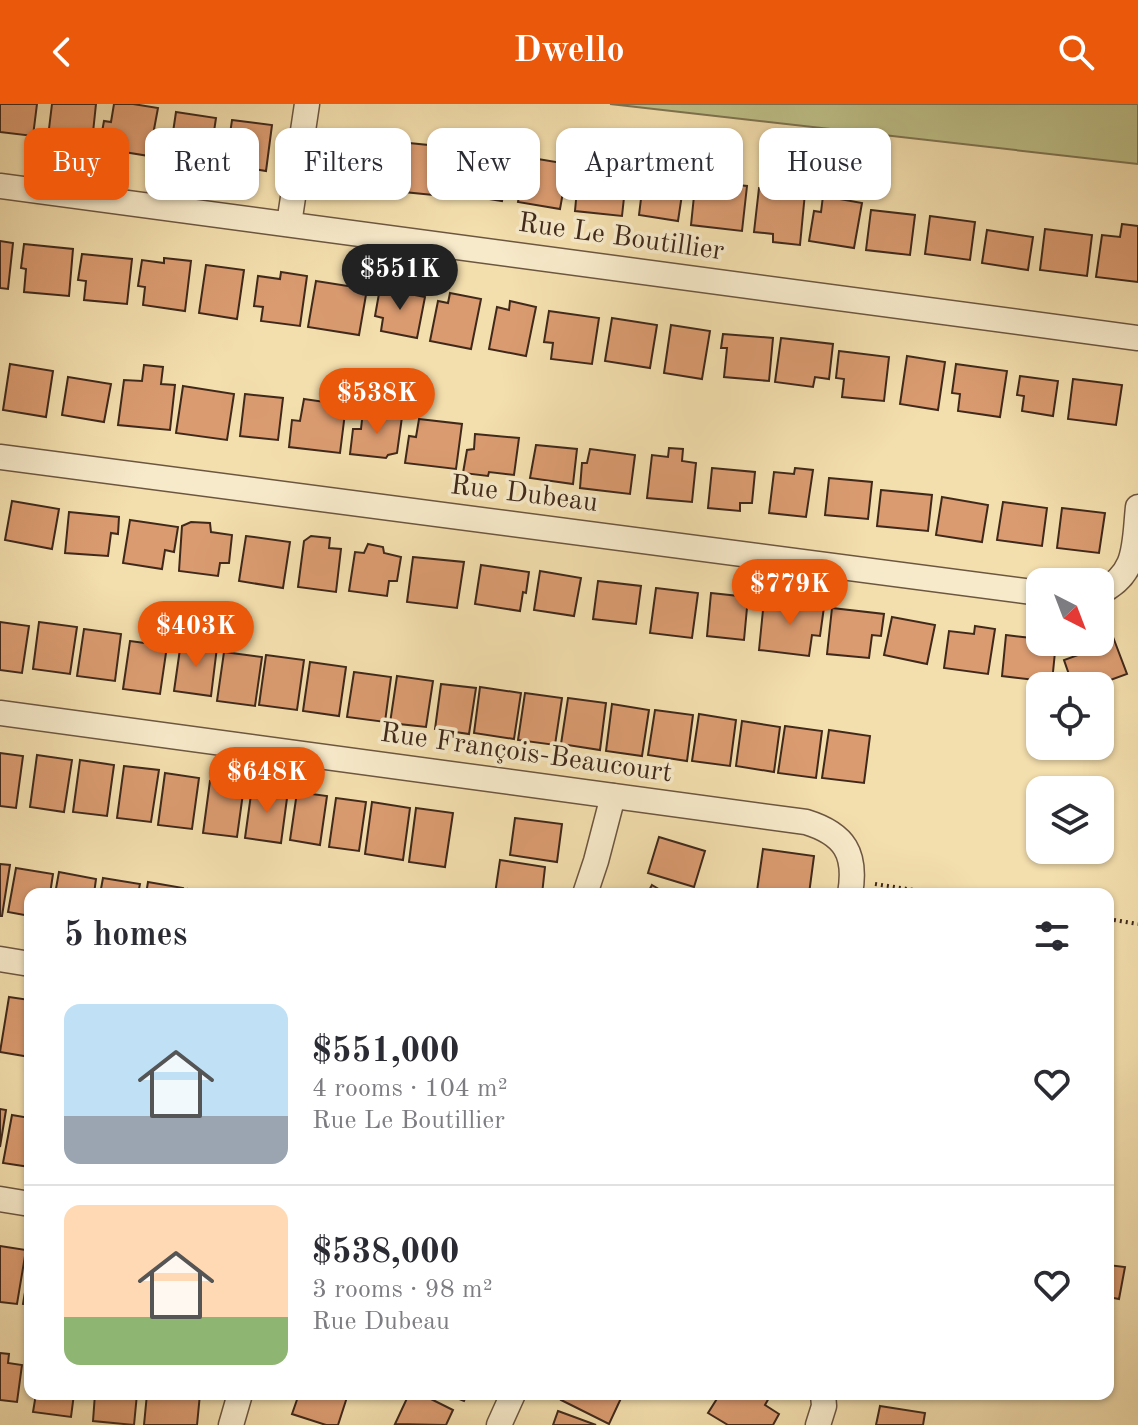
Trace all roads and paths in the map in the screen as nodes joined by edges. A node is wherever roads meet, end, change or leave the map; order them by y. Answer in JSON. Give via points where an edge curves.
{"nodes":[{"id":1,"x":307,"y":104,"type":"edge"},
{"id":2,"x":0,"y":186,"type":"edge"},
{"id":3,"x":289,"y":224,"type":"junction"},
{"id":4,"x":1138,"y":338,"type":"edge"},
{"id":5,"x":0,"y":457,"type":"edge"},
{"id":6,"x":1138,"y":507,"type":"edge"},
{"id":7,"x":1114,"y":584,"type":"edge"},
{"id":8,"x":1026,"y":591,"type":"edge"},
{"id":9,"x":0,"y":713,"type":"edge"},
{"id":10,"x":613,"y":796,"type":"junction"},
{"id":11,"x":587,"y":888,"type":"edge"},
{"id":12,"x":861,"y":888,"type":"edge"},
{"id":13,"x":1114,"y":920,"type":"edge"},
{"id":14,"x":1138,"y":924,"type":"edge"},
{"id":15,"x":0,"y":959,"type":"edge"},
{"id":16,"x":24,"y":963,"type":"edge"},
{"id":17,"x":0,"y":1199,"type":"edge"},
{"id":18,"x":24,"y":1203,"type":"edge"},
{"id":19,"x":238,"y":1400,"type":"edge"},
{"id":20,"x":510,"y":1400,"type":"edge"},
{"id":21,"x":824,"y":1400,"type":"edge"},
{"id":22,"x":231,"y":1425,"type":"edge"},
{"id":23,"x":499,"y":1425,"type":"edge"},
{"id":24,"x":818,"y":1425,"type":"edge"}],
"edges":[{"from":1,"to":3,"type":"street"},
{"from":2,"to":3,"type":"street","name":"Rue Le Boutillier"},
{"from":3,"to":4,"type":"street","name":"Rue Le Boutillier"},
{"from":5,"to":8,"type":"street","name":"Rue Dubeau"},
{"from":6,"to":7,"type":"street","via":[[1132,559]]},
{"from":9,"to":10,"type":"street","name":"Rue François-Beaucourt"},
{"from":10,"to":11,"type":"street"},
{"from":10,"to":12,"type":"street","name":"Rue François-Beaucourt","via":[[827,829],[849,853]]},
{"from":13,"to":14,"type":"path"},
{"from":15,"to":16,"type":"street"},
{"from":17,"to":18,"type":"street"},
{"from":19,"to":22,"type":"street"},
{"from":20,"to":23,"type":"street"},
{"from":21,"to":24,"type":"street"}]}
